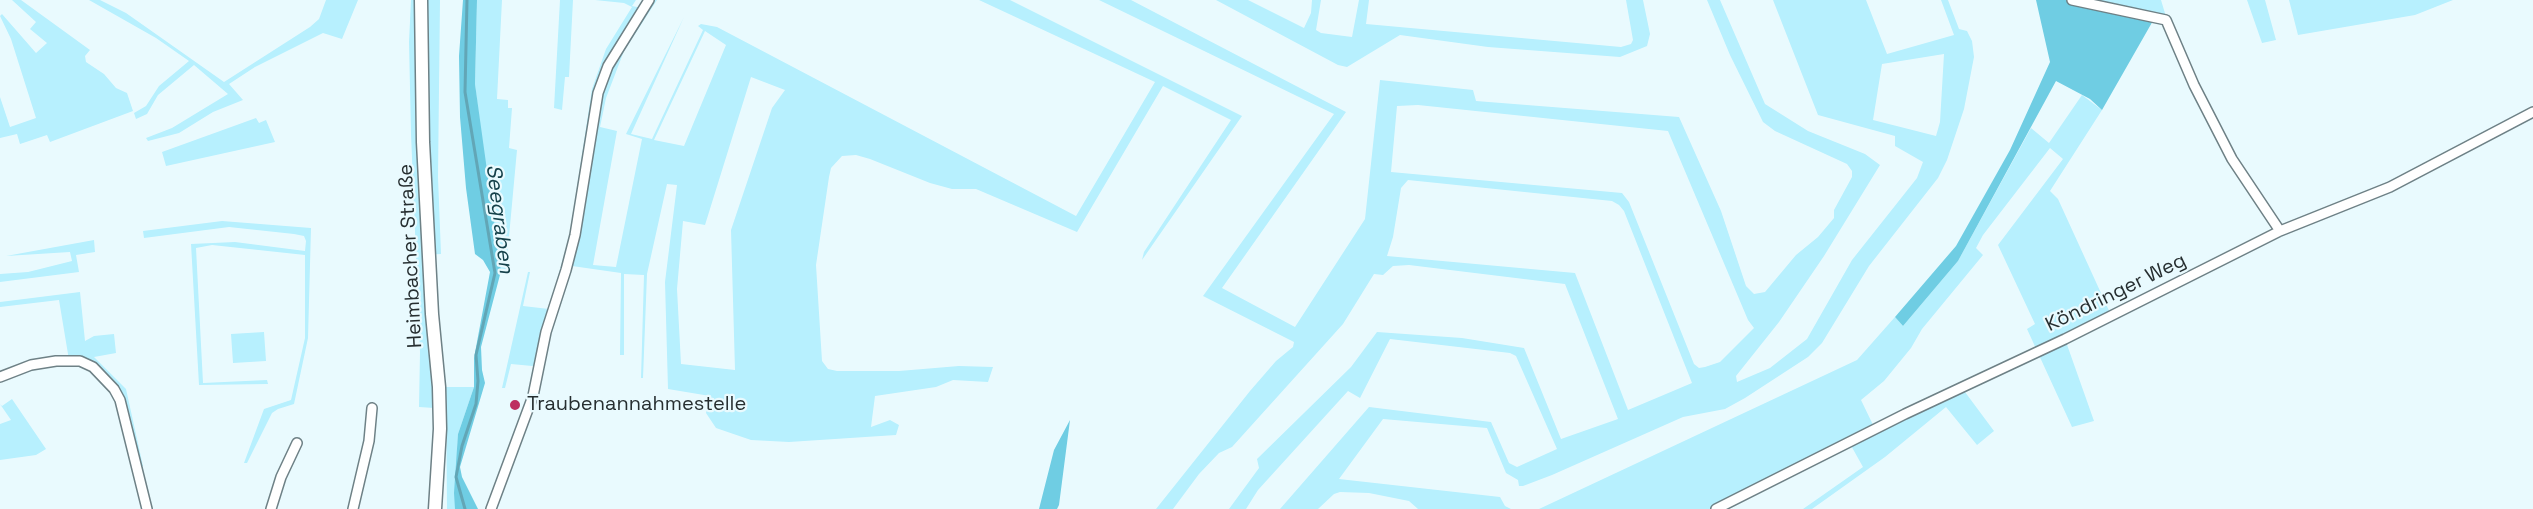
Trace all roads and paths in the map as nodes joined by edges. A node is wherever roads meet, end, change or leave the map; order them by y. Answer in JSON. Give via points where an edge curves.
{"nodes":[{"id":1,"x":421,"y":0,"type":"edge"},
{"id":2,"x":649,"y":0,"type":"edge"},
{"id":3,"x":2072,"y":0,"type":"edge"},
{"id":4,"x":2533,"y":112,"type":"edge"},
{"id":5,"x":2280,"y":231,"type":"junction"},
{"id":6,"x":0,"y":377,"type":"edge"},
{"id":7,"x":372,"y":408,"type":"dead end"},
{"id":8,"x":297,"y":443,"type":"dead end"},
{"id":9,"x":147,"y":509,"type":"edge"},
{"id":10,"x":271,"y":509,"type":"edge"},
{"id":11,"x":353,"y":509,"type":"edge"},
{"id":12,"x":435,"y":509,"type":"edge"},
{"id":13,"x":491,"y":509,"type":"edge"},
{"id":14,"x":1716,"y":509,"type":"edge"}],
"edges":[{"from":1,"to":12,"type":"street","name":"Heimbacher Straße","via":[[423,142],[440,429]]},
{"from":2,"to":13,"type":"street","via":[[608,66],[598,93],[574,235],[546,332],[533,396]]},
{"from":3,"to":5,"type":"street","via":[[2166,20],[2194,86],[2232,159]]},
{"from":4,"to":5,"type":"street","name":"Köndringer Weg","via":[[2390,187]]},
{"from":5,"to":14,"type":"street","name":"Köndringer Weg"},
{"from":6,"to":9,"type":"street","via":[[31,365],[56,361],[80,361],[93,367],[120,400]]},
{"from":7,"to":11,"type":"street","via":[[369,441]]},
{"from":8,"to":10,"type":"street"}]}
